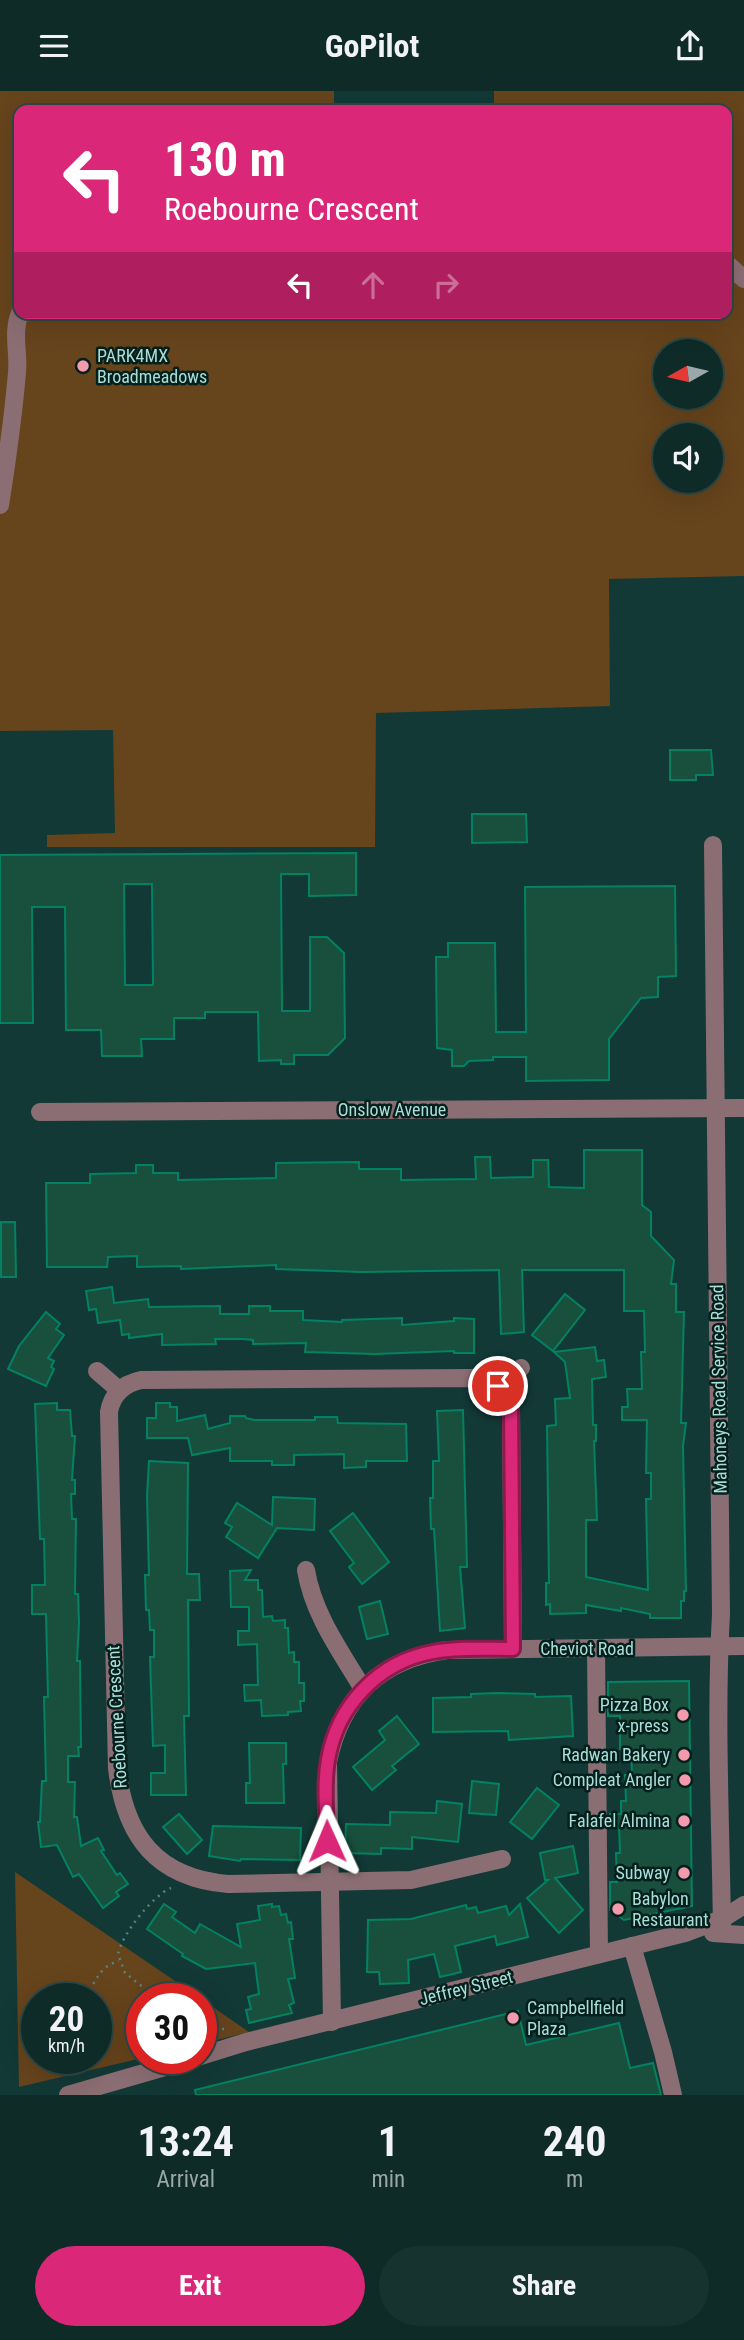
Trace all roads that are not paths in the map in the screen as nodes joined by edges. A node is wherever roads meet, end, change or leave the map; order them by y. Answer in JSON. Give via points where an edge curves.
{"nodes":[{"id":1,"x":18,"y":319,"type":"edge"},
{"id":2,"x":0,"y":505,"type":"edge"},
{"id":3,"x":713,"y":845,"type":"dead end"},
{"id":4,"x":744,"y":1108,"type":"edge"},
{"id":5,"x":716,"y":1109,"type":"junction"},
{"id":6,"x":40,"y":1112,"type":"dead end"},
{"id":7,"x":521,"y":1368,"type":"dead end"},
{"id":8,"x":97,"y":1371,"type":"dead end"},
{"id":9,"x":498,"y":1386,"type":"junction"},
{"id":10,"x":120,"y":1390,"type":"junction"},
{"id":11,"x":306,"y":1570,"type":"dead end"},
{"id":12,"x":744,"y":1646,"type":"edge"},
{"id":13,"x":719,"y":1647,"type":"junction"},
{"id":14,"x":513,"y":1649,"type":"junction"},
{"id":15,"x":596,"y":1649,"type":"junction"},
{"id":16,"x":363,"y":1689,"type":"junction"},
{"id":17,"x":502,"y":1859,"type":"dead end"},
{"id":18,"x":328,"y":1882,"type":"junction"},
{"id":19,"x":744,"y":1905,"type":"edge"},
{"id":20,"x":722,"y":1926,"type":"junction"},
{"id":21,"x":744,"y":1935,"type":"edge"},
{"id":22,"x":632,"y":1946,"type":"junction"},
{"id":23,"x":600,"y":1954,"type":"junction"},
{"id":24,"x":332,"y":2022,"type":"junction"},
{"id":25,"x":217,"y":2051,"type":"edge"},
{"id":26,"x":141,"y":2074,"type":"edge"},
{"id":27,"x":68,"y":2095,"type":"edge"},
{"id":28,"x":673,"y":2095,"type":"edge"}],
"edges":[{"from":1,"to":2,"type":"street","via":[[18,369]]},
{"from":3,"to":5,"type":"street","name":"Mahoneys Road Service Road"},
{"from":4,"to":5,"type":"street","name":"Onslow Avenue"},
{"from":5,"to":6,"type":"street","name":"Onslow Avenue"},
{"from":5,"to":13,"type":"street","name":"Mahoneys Road Service Road"},
{"from":7,"to":9,"type":"street"},
{"from":8,"to":10,"type":"street"},
{"from":9,"to":10,"type":"street","via":[[475,1378],[141,1380]]},
{"from":9,"to":14,"type":"street","via":[[511,1407]]},
{"from":10,"to":18,"type":"street","name":"Roebourne Crescent","via":[[109,1412],[117,1769],[125,1812],[144,1845],[186,1876],[228,1884]]},
{"from":11,"to":16,"type":"street","via":[[317,1610]]},
{"from":12,"to":13,"type":"street","name":"Cheviot Road"},
{"from":13,"to":15,"type":"street","name":"Cheviot Road"},
{"from":13,"to":20,"type":"street","name":"Mahoneys Road Service Road"},
{"from":14,"to":15,"type":"street","name":"Cheviot Road"},
{"from":14,"to":16,"type":"street","name":"Cheviot Road","via":[[420,1655],[394,1665]]},
{"from":15,"to":23,"type":"street"},
{"from":16,"to":18,"type":"street","name":"Cheviot Road","via":[[336,1731],[328,1762]]},
{"from":17,"to":18,"type":"street","name":"Roebourne Crescent","via":[[411,1880]]},
{"from":18,"to":24,"type":"street","name":"Cheviot Road"},
{"from":19,"to":20,"type":"street"},
{"from":20,"to":21,"type":"street","name":"Jeffrey Street"},
{"from":20,"to":22,"type":"street","name":"Jeffrey Street"},
{"from":22,"to":23,"type":"street","name":"Jeffrey Street"},
{"from":22,"to":28,"type":"street"},
{"from":23,"to":24,"type":"street","name":"Jeffrey Street"},
{"from":24,"to":25,"type":"street","name":"Jeffrey Street"},
{"from":26,"to":27,"type":"street"}]}
